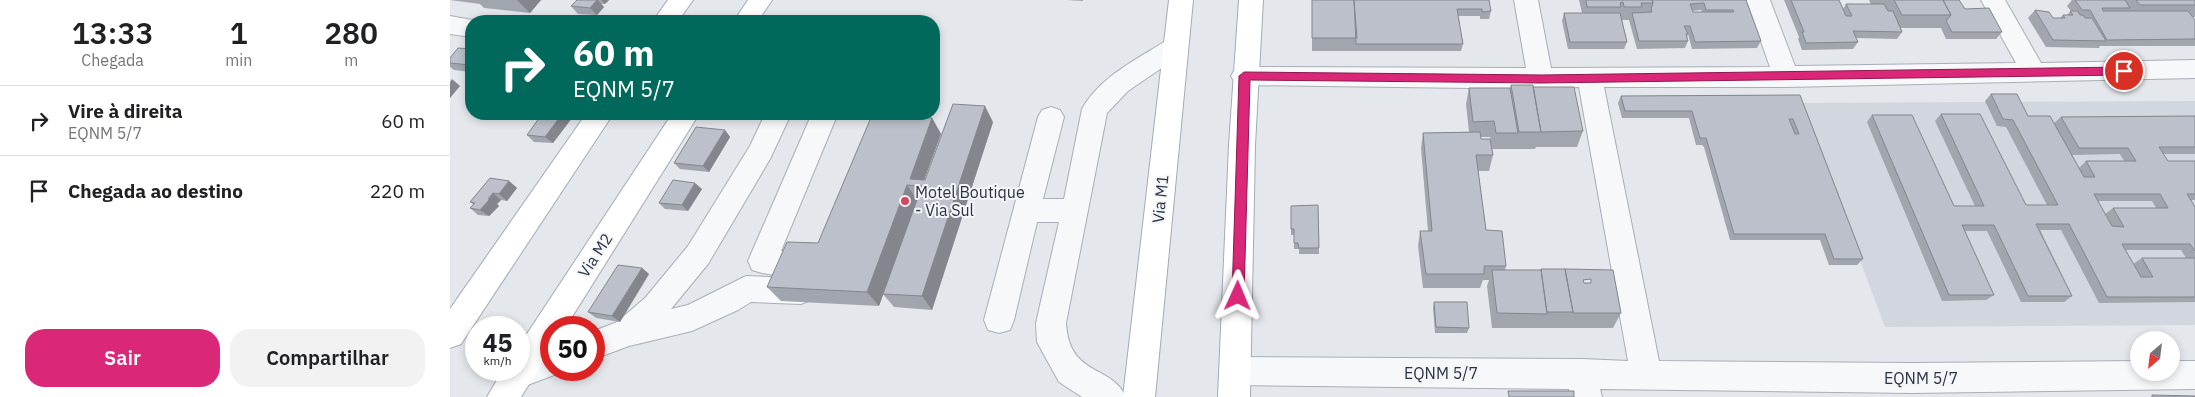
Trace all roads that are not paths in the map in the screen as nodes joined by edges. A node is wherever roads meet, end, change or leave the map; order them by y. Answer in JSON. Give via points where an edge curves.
{"nodes":[{"id":1,"x":681,"y":0,"type":"edge"},
{"id":2,"x":760,"y":0,"type":"edge"},
{"id":3,"x":1181,"y":0,"type":"edge"},
{"id":4,"x":1232,"y":0,"type":"edge"},
{"id":5,"x":1251,"y":0,"type":"edge"},
{"id":6,"x":1526,"y":0,"type":"edge"},
{"id":7,"x":1758,"y":0,"type":"edge"},
{"id":8,"x":1993,"y":0,"type":"edge"},
{"id":9,"x":670,"y":15,"type":"edge"},
{"id":10,"x":750,"y":15,"type":"edge"},
{"id":11,"x":450,"y":25,"type":"edge"},
{"id":12,"x":465,"y":27,"type":"edge"},
{"id":13,"x":1176,"y":46,"type":"junction"},
{"id":14,"x":2195,"y":69,"type":"edge"},
{"id":15,"x":2034,"y":73,"type":"junction"},
{"id":16,"x":1244,"y":76,"type":"junction"},
{"id":17,"x":1786,"y":77,"type":"junction"},
{"id":18,"x":1541,"y":79,"type":"junction"},
{"id":19,"x":1590,"y":79,"type":"junction"},
{"id":20,"x":1051,"y":117,"type":"dead end"},
{"id":21,"x":596,"y":120,"type":"edge"},
{"id":22,"x":682,"y":120,"type":"edge"},
{"id":23,"x":775,"y":120,"type":"edge"},
{"id":24,"x":822,"y":120,"type":"edge"},
{"id":25,"x":1242,"y":145,"type":"junction"},
{"id":26,"x":1026,"y":210,"type":"junction"},
{"id":27,"x":1075,"y":211,"type":"junction"},
{"id":28,"x":999,"y":320,"type":"dead end"},
{"id":29,"x":628,"y":332,"type":"junction"},
{"id":30,"x":450,"y":333,"type":"edge"},
{"id":31,"x":605,"y":341,"type":"edge"},
{"id":32,"x":540,"y":368,"type":"edge"},
{"id":33,"x":1646,"y":374,"type":"junction"},
{"id":34,"x":2195,"y":376,"type":"edge"},
{"id":35,"x":1235,"y":384,"type":"edge"},
{"id":36,"x":1584,"y":385,"type":"edge"},
{"id":37,"x":510,"y":386,"type":"edge"},
{"id":38,"x":1915,"y":388,"type":"edge"},
{"id":39,"x":1110,"y":397,"type":"edge"},
{"id":40,"x":1139,"y":397,"type":"edge"}],
"edges":[{"from":1,"to":9,"type":"main road"},
{"from":2,"to":10,"type":"main road"},
{"from":3,"to":13,"type":"main road","name":"Via M1"},
{"from":4,"to":25,"type":"main road","via":[[1228,67]]},
{"from":5,"to":16,"type":"main road"},
{"from":6,"to":18,"type":"street"},
{"from":7,"to":17,"type":"street"},
{"from":8,"to":15,"type":"street"},
{"from":11,"to":12,"type":"street"},
{"from":13,"to":27,"type":"street","via":[[1119,84],[1095,109]]},
{"from":13,"to":40,"type":"main road","name":"Via M1"},
{"from":14,"to":15,"type":"street"},
{"from":15,"to":17,"type":"street"},
{"from":16,"to":18,"type":"street"},
{"from":16,"to":25,"type":"main road"},
{"from":17,"to":19,"type":"street"},
{"from":18,"to":19,"type":"street"},
{"from":19,"to":33,"type":"street"},
{"from":20,"to":26,"type":"street"},
{"from":21,"to":30,"type":"main road"},
{"from":22,"to":37,"type":"main road","name":"Via M2"},
{"from":23,"to":29,"type":"street","via":[[761,151],[698,255]]},
{"from":24,"to":29,"type":"street","via":[[762,261],[812,267],[801,291],[746,289],[692,318]]},
{"from":25,"to":35,"type":"main road"},
{"from":26,"to":27,"type":"street"},
{"from":26,"to":28,"type":"street"},
{"from":27,"to":39,"type":"street","via":[[1050,323],[1052,342],[1070,372]]},
{"from":29,"to":31,"type":"street"},
{"from":32,"to":37,"type":"street"},
{"from":33,"to":36,"type":"street","name":"EQNM 5/7"},
{"from":33,"to":38,"type":"street","name":"EQNM 5/7"},
{"from":34,"to":38,"type":"street","name":"EQNM 5/7"},
{"from":35,"to":36,"type":"street","name":"EQNM 5/7"}]}
